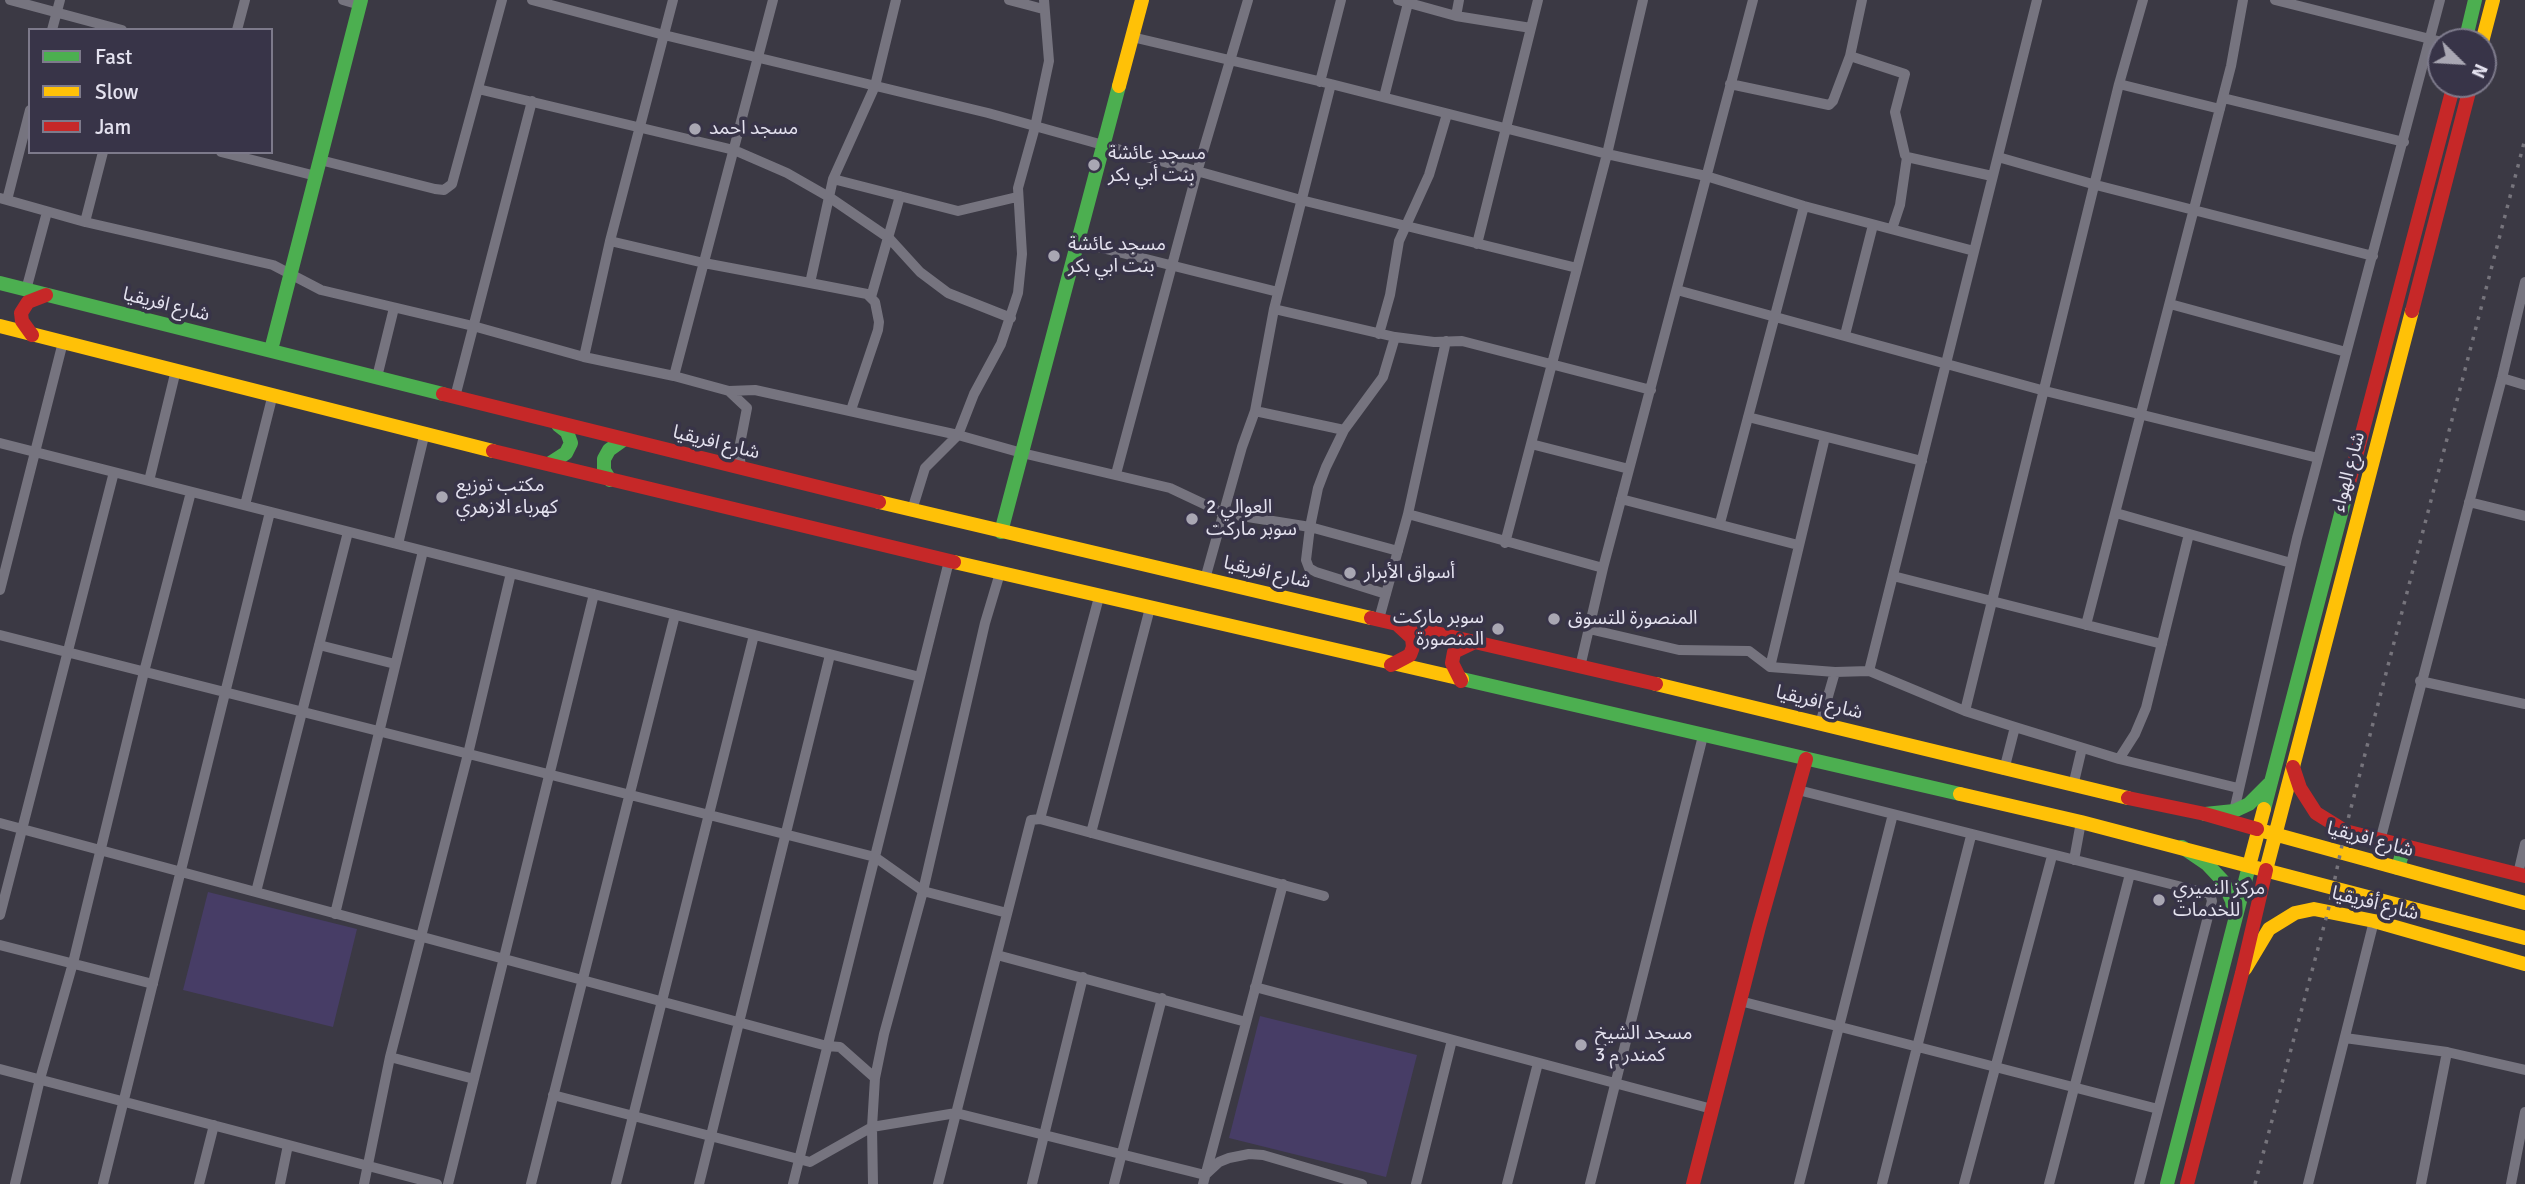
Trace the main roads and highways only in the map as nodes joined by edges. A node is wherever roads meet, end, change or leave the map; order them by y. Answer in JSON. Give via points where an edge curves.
{"nodes":[{"id":1,"x":1142,"y":0,"type":"edge"},
{"id":2,"x":2476,"y":0,"type":"edge"},
{"id":3,"x":2493,"y":0,"type":"edge"},
{"id":4,"x":361,"y":2,"type":"edge"},
{"id":5,"x":2469,"y":28,"type":"edge"},
{"id":6,"x":2486,"y":28,"type":"edge"},
{"id":7,"x":2450,"y":98,"type":"edge"},
{"id":8,"x":2467,"y":98,"type":"edge"},
{"id":9,"x":0,"y":284,"type":"edge"},
{"id":10,"x":46,"y":295,"type":"junction"},
{"id":11,"x":0,"y":326,"type":"edge"},
{"id":12,"x":32,"y":335,"type":"junction"},
{"id":13,"x":271,"y":351,"type":"junction"},
{"id":14,"x":557,"y":424,"type":"junction"},
{"id":15,"x":623,"y":440,"type":"junction"},
{"id":16,"x":549,"y":464,"type":"junction"},
{"id":17,"x":610,"y":480,"type":"junction"},
{"id":18,"x":1001,"y":532,"type":"junction"},
{"id":19,"x":1396,"y":624,"type":"junction"},
{"id":20,"x":1476,"y":642,"type":"junction"},
{"id":21,"x":1391,"y":664,"type":"junction"},
{"id":22,"x":1461,"y":681,"type":"junction"},
{"id":23,"x":1806,"y":760,"type":"junction"},
{"id":24,"x":2292,"y":764,"type":"junction"},
{"id":25,"x":2272,"y":781,"type":"junction"},
{"id":26,"x":2205,"y":814,"type":"junction"},
{"id":27,"x":2257,"y":829,"type":"junction"},
{"id":28,"x":2275,"y":834,"type":"junction"},
{"id":29,"x":2182,"y":847,"type":"junction"},
{"id":30,"x":2404,"y":847,"type":"junction"},
{"id":31,"x":2249,"y":866,"type":"junction"},
{"id":32,"x":2398,"y":868,"type":"junction"},
{"id":33,"x":2266,"y":870,"type":"junction"},
{"id":34,"x":2521,"y":875,"type":"edge"},
{"id":35,"x":2525,"y":903,"type":"edge"},
{"id":36,"x":2235,"y":924,"type":"junction"},
{"id":37,"x":2525,"y":938,"type":"edge"},
{"id":38,"x":2525,"y":964,"type":"edge"},
{"id":39,"x":2242,"y":973,"type":"junction"},
{"id":40,"x":1693,"y":1184,"type":"edge"},
{"id":41,"x":2166,"y":1184,"type":"edge"},
{"id":42,"x":2187,"y":1184,"type":"edge"}],
"edges":[{"from":1,"to":18,"type":"main road"},
{"from":2,"to":5,"type":"main road"},
{"from":3,"to":6,"type":"main road"},
{"from":4,"to":13,"type":"main road"},
{"from":7,"to":25,"type":"main road","name":"شارع الهواء"},
{"from":8,"to":24,"type":"main road","name":"شارع الهواء"},
{"from":9,"to":10,"type":"main road","name":"شارع افريقيا"},
{"from":10,"to":12,"type":"main road","via":[[29,302],[21,313]]},
{"from":10,"to":13,"type":"main road","name":"شارع افريقيا"},
{"from":11,"to":12,"type":"main road"},
{"from":12,"to":16,"type":"main road"},
{"from":13,"to":14,"type":"main road","name":"شارع افريقيا"},
{"from":14,"to":15,"type":"main road","name":"شارع افريقيا"},
{"from":14,"to":16,"type":"main road","via":[[567,432],[570,443],[566,453]]},
{"from":15,"to":17,"type":"main road","via":[[604,459]]},
{"from":15,"to":18,"type":"main road","name":"شارع افريقيا"},
{"from":16,"to":17,"type":"main road"},
{"from":17,"to":21,"type":"main road"},
{"from":18,"to":19,"type":"main road","name":"شارع افريقيا"},
{"from":19,"to":20,"type":"main road","name":"شارع افريقيا"},
{"from":19,"to":21,"type":"main road","via":[[1409,634],[1413,647],[1410,655]]},
{"from":20,"to":22,"type":"main road","via":[[1454,652],[1452,663]]},
{"from":20,"to":26,"type":"main road","name":"شارع افريقيا"},
{"from":21,"to":22,"type":"main road"},
{"from":22,"to":23,"type":"main road"},
{"from":23,"to":29,"type":"main road"},
{"from":23,"to":40,"type":"main road"},
{"from":24,"to":28,"type":"main road","name":"شارع الهواء"},
{"from":24,"to":30,"type":"main road","name":"شارع افريقيا","via":[[2316,813],[2345,831]]},
{"from":25,"to":26,"type":"main road","via":[[2255,799],[2234,811]]},
{"from":25,"to":27,"type":"main road","name":"شارع الهواء"},
{"from":26,"to":27,"type":"main road","name":"شارع افريقيا"},
{"from":27,"to":28,"type":"main road","name":"شارع افريقيا"},
{"from":27,"to":31,"type":"main road","name":"شارع الهواء"},
{"from":28,"to":32,"type":"main road","name":"شارع افريقيا"},
{"from":28,"to":33,"type":"main road","name":"شارع الهواء"},
{"from":29,"to":31,"type":"main road"},
{"from":29,"to":36,"type":"main road","via":[[2223,881]]},
{"from":30,"to":32,"type":"main road"},
{"from":30,"to":34,"type":"main road","name":"شارع افريقيا"},
{"from":31,"to":33,"type":"main road"},
{"from":31,"to":36,"type":"main road","name":"شارع الهواء"},
{"from":32,"to":35,"type":"main road","name":"شارع افريقيا"},
{"from":33,"to":37,"type":"main road"},
{"from":33,"to":39,"type":"main road","name":"شارع الهواء"},
{"from":36,"to":41,"type":"main road","name":"شارع الهواء"},
{"from":38,"to":39,"type":"main road","name":"شارع أفريقيا","via":[[2374,921],[2314,909],[2287,916],[2269,929]]},
{"from":39,"to":42,"type":"main road","name":"شارع الهواء"}]}
